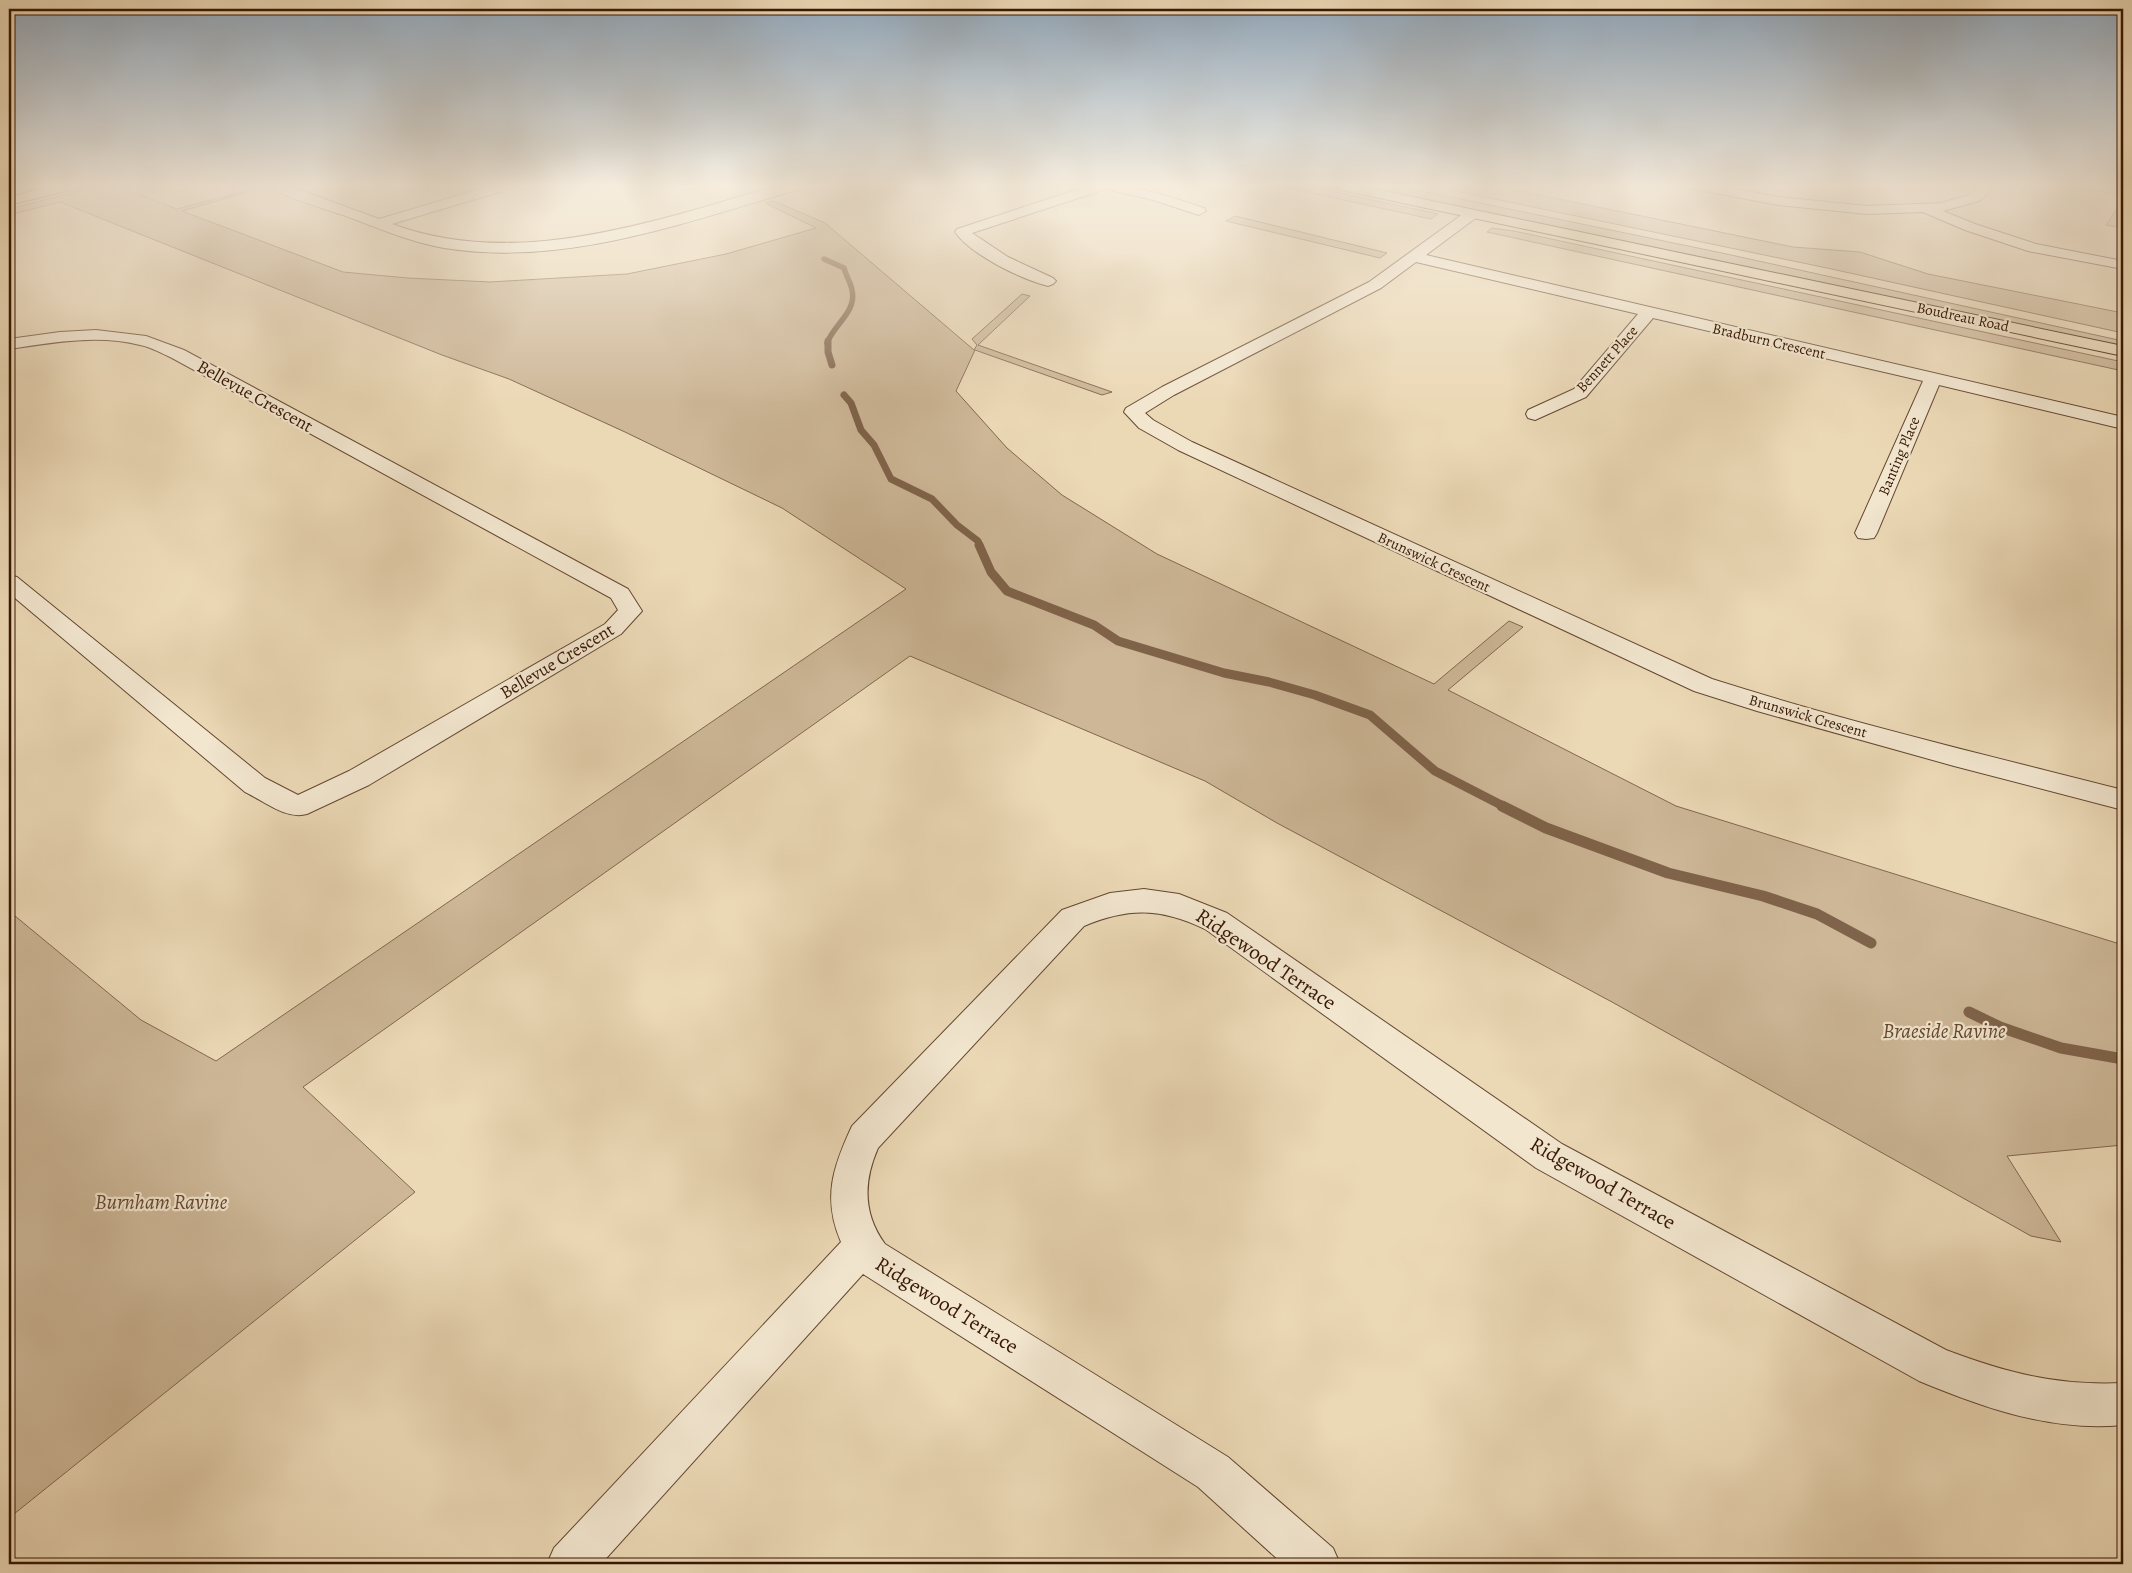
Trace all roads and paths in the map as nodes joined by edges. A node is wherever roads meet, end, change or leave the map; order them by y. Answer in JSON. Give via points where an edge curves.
{"nodes":[{"id":1,"x":998,"y":257,"type":"edge"},
{"id":2,"x":1415,"y":257,"type":"edge"},
{"id":3,"x":1417,"y":257,"type":"edge"},
{"id":4,"x":1678,"y":257,"type":"edge"},
{"id":5,"x":2083,"y":257,"type":"edge"},
{"id":6,"x":2123,"y":265,"type":"edge"},
{"id":7,"x":1048,"y":281,"type":"dead end"},
{"id":8,"x":1648,"y":313,"type":"junction"},
{"id":9,"x":2036,"y":317,"type":"dead end"},
{"id":10,"x":2123,"y":336,"type":"edge"},
{"id":11,"x":9,"y":344,"type":"edge"},
{"id":12,"x":2123,"y":351,"type":"edge"},
{"id":13,"x":1932,"y":380,"type":"junction"},
{"id":14,"x":1535,"y":414,"type":"dead end"},
{"id":15,"x":2123,"y":423,"type":"edge"},
{"id":16,"x":1866,"y":533,"type":"dead end"},
{"id":17,"x":9,"y":582,"type":"edge"},
{"id":18,"x":2123,"y":800,"type":"edge"},
{"id":19,"x":862,"y":1247,"type":"junction"},
{"id":20,"x":2123,"y":1404,"type":"edge"},
{"id":21,"x":570,"y":1564,"type":"edge"},
{"id":22,"x":1317,"y":1564,"type":"edge"}],
"edges":[{"from":1,"to":7,"type":"street"},
{"from":2,"to":18,"type":"street","name":"Brunswick Crescent","via":[[1366,290],[1133,412],[1146,424],[1185,446],[1703,684],[1766,705]]},
{"from":3,"to":8,"type":"street","name":"Bradburn Crescent"},
{"from":4,"to":12,"type":"main road","name":"Boudreau Road"},
{"from":5,"to":6,"type":"street"},
{"from":8,"to":13,"type":"street","name":"Bradburn Crescent"},
{"from":8,"to":14,"type":"street","name":"Bennett Place","via":[[1580,393]]},
{"from":9,"to":10,"type":"main road","name":"Boudreau Road"},
{"from":11,"to":17,"type":"street","name":"Bellevue Crescent","via":[[80,336],[114,337],[146,341],[178,354],[620,594],[630,611],[613,630],[359,778],[296,807],[255,785]]},
{"from":13,"to":15,"type":"street","name":"Bradburn Crescent"},
{"from":13,"to":16,"type":"street","name":"Banting Place"},
{"from":19,"to":20,"type":"street","name":"Ridgewood Terrace","via":[[851,1222],[847,1201],[848,1179],[854,1157],[879,1120],[1073,918],[1113,902],[1156,900],[1178,904],[1216,921],[1549,1156],[1934,1366],[2029,1397],[2074,1404]]},
{"from":19,"to":21,"type":"street"},
{"from":19,"to":22,"type":"street","name":"Ridgewood Terrace","via":[[886,1268],[1213,1472]]}]}
